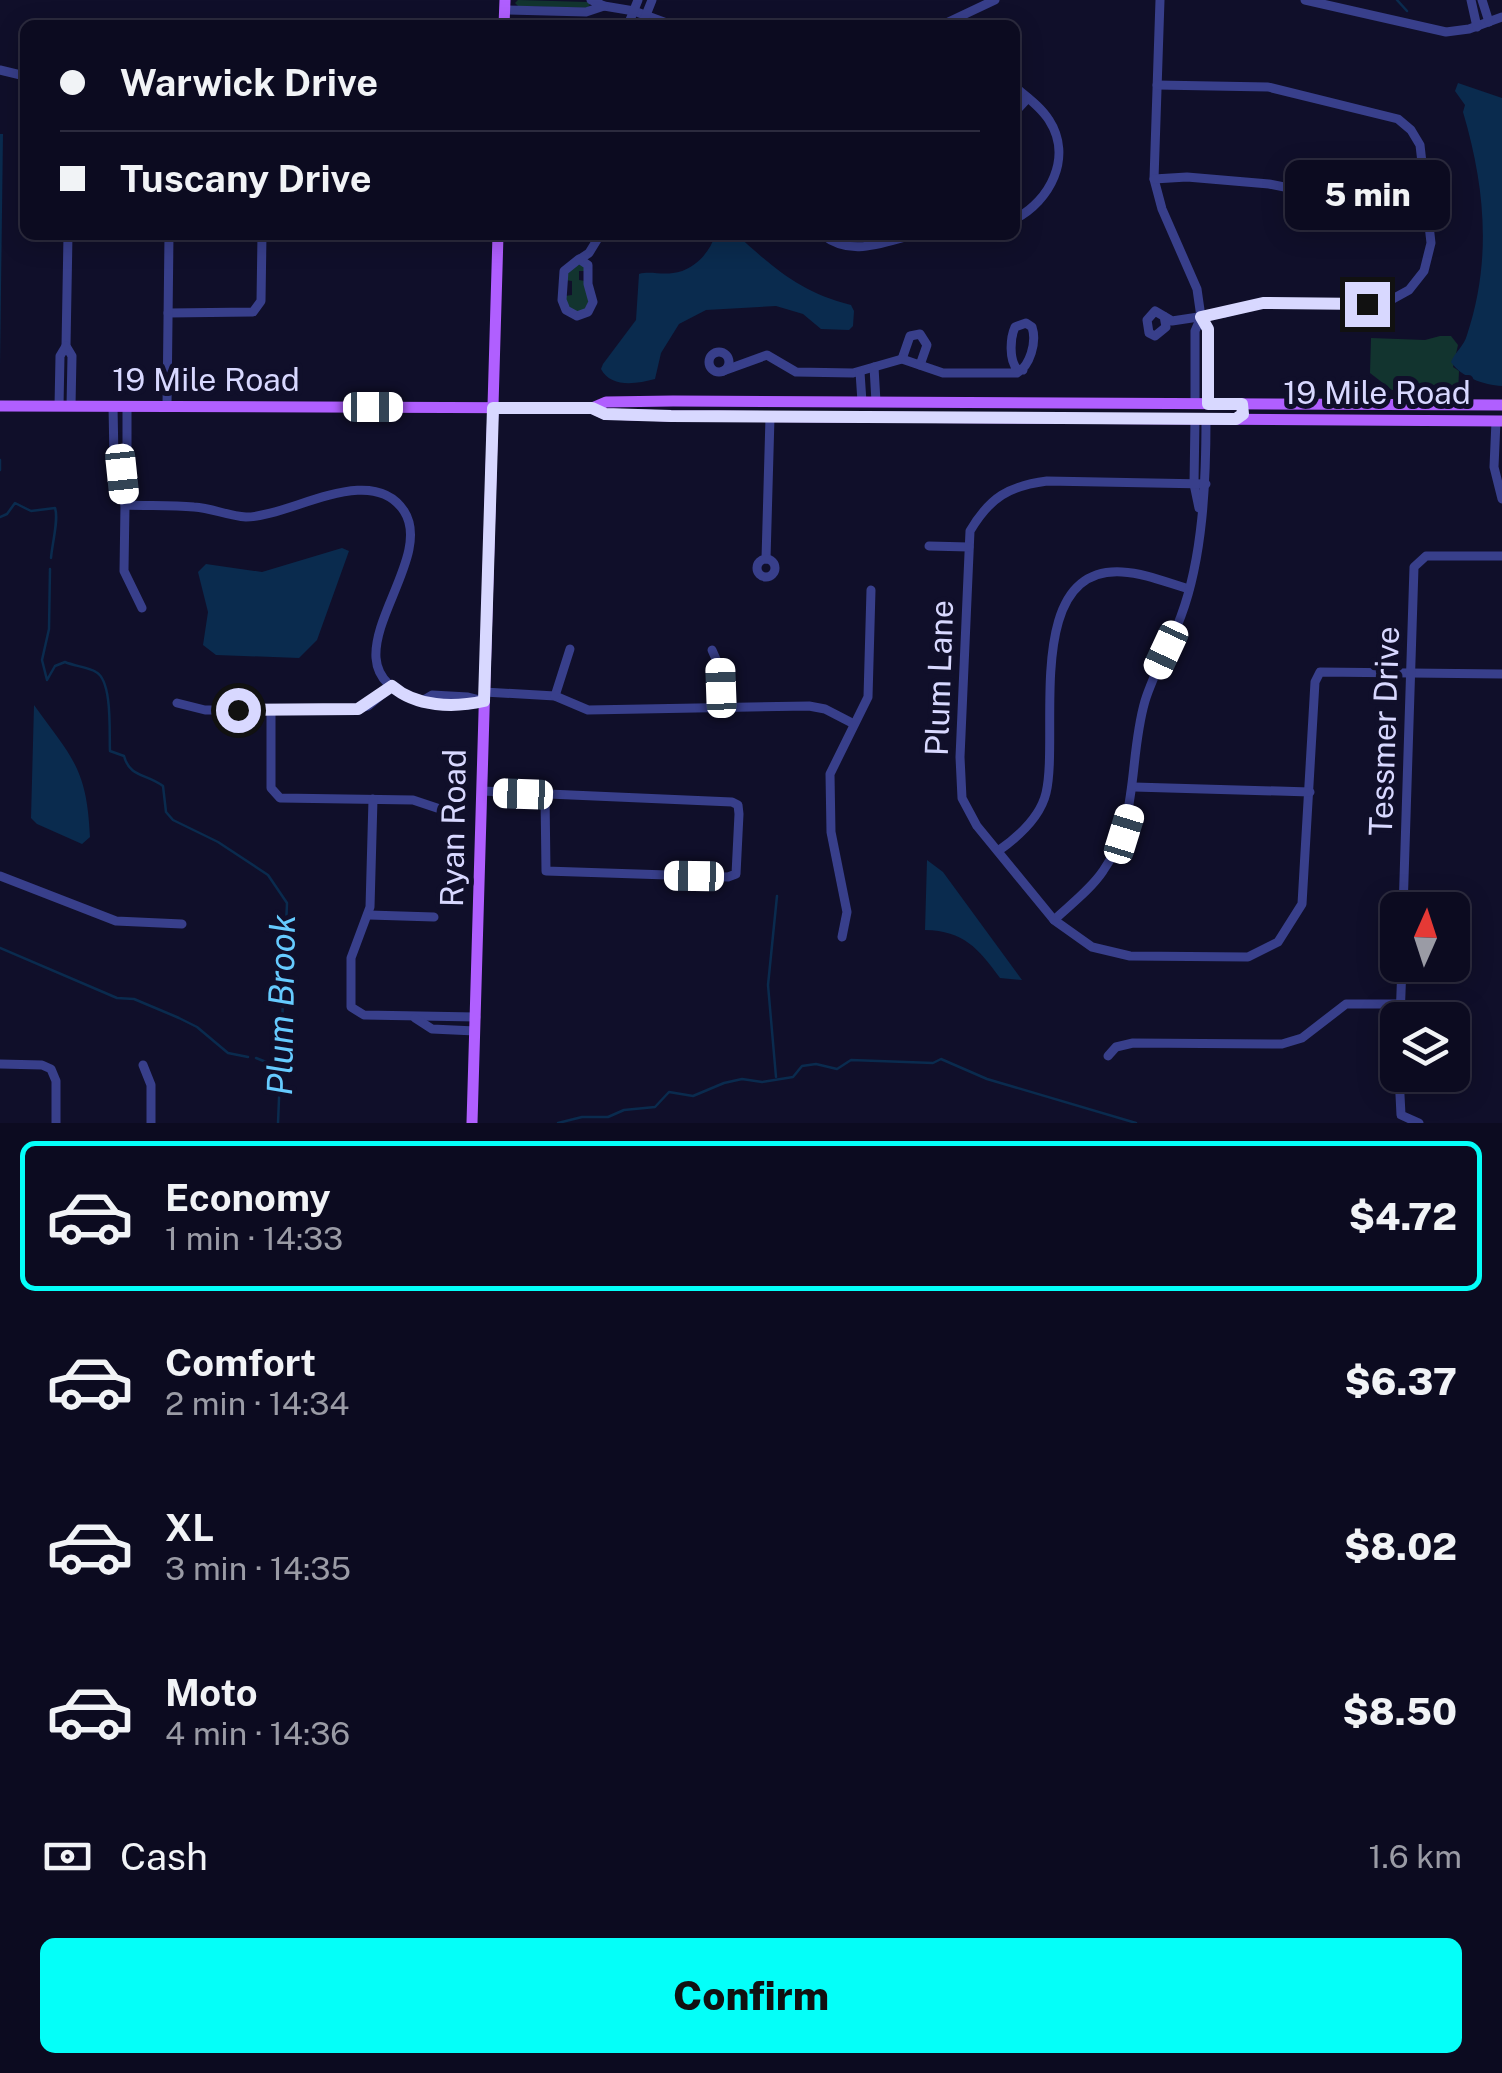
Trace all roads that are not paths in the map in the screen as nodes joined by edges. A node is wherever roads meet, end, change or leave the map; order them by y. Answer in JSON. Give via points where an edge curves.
{"nodes":[{"id":1,"x":591,"y":0,"type":"edge"},
{"id":2,"x":638,"y":0,"type":"edge"},
{"id":3,"x":652,"y":0,"type":"edge"},
{"id":4,"x":995,"y":0,"type":"edge"},
{"id":5,"x":1160,"y":0,"type":"edge"},
{"id":6,"x":1305,"y":0,"type":"edge"},
{"id":7,"x":1471,"y":0,"type":"edge"},
{"id":8,"x":1482,"y":0,"type":"edge"},
{"id":9,"x":505,"y":5,"type":"edge"},
{"id":10,"x":604,"y":6,"type":"junction"},
{"id":11,"x":634,"y":11,"type":"junction"},
{"id":12,"x":1502,"y":17,"type":"edge"},
{"id":13,"x":630,"y":20,"type":"edge"},
{"id":14,"x":644,"y":20,"type":"edge"},
{"id":15,"x":960,"y":20,"type":"edge"},
{"id":16,"x":1489,"y":22,"type":"junction"},
{"id":17,"x":1477,"y":27,"type":"junction"},
{"id":18,"x":1157,"y":85,"type":"junction"},
{"id":19,"x":1020,"y":91,"type":"edge"},
{"id":20,"x":1028,"y":98,"type":"junction"},
{"id":21,"x":1020,"y":107,"type":"edge"},
{"id":22,"x":1154,"y":179,"type":"junction"},
{"id":23,"x":1321,"y":200,"type":"dead end"},
{"id":24,"x":1020,"y":216,"type":"edge"},
{"id":25,"x":68,"y":240,"type":"edge"},
{"id":26,"x":169,"y":240,"type":"edge"},
{"id":27,"x":262,"y":240,"type":"edge"},
{"id":28,"x":498,"y":240,"type":"edge"},
{"id":29,"x":597,"y":240,"type":"edge"},
{"id":30,"x":829,"y":240,"type":"edge"},
{"id":31,"x":889,"y":240,"type":"edge"},
{"id":32,"x":584,"y":262,"type":"junction"},
{"id":33,"x":168,"y":314,"type":"junction"},
{"id":34,"x":1201,"y":317,"type":"junction"},
{"id":35,"x":1168,"y":322,"type":"dead end"},
{"id":36,"x":902,"y":359,"type":"junction"},
{"id":37,"x":733,"y":362,"type":"junction"},
{"id":38,"x":920,"y":365,"type":"junction"},
{"id":39,"x":874,"y":367,"type":"junction"},
{"id":40,"x":1012,"y":368,"type":"junction"},
{"id":41,"x":860,"y":372,"type":"junction"},
{"id":42,"x":628,"y":401,"type":"junction"},
{"id":43,"x":748,"y":401,"type":"junction"},
{"id":44,"x":872,"y":402,"type":"junction"},
{"id":45,"x":1118,"y":403,"type":"junction"},
{"id":46,"x":1202,"y":404,"type":"junction"},
{"id":47,"x":1242,"y":404,"type":"junction"},
{"id":48,"x":1471,"y":405,"type":"junction"},
{"id":49,"x":1502,"y":405,"type":"edge"},
{"id":50,"x":0,"y":406,"type":"edge"},
{"id":51,"x":65,"y":406,"type":"junction"},
{"id":52,"x":120,"y":406,"type":"junction"},
{"id":53,"x":166,"y":406,"type":"junction"},
{"id":54,"x":493,"y":408,"type":"junction"},
{"id":55,"x":592,"y":408,"type":"junction"},
{"id":56,"x":624,"y":415,"type":"junction"},
{"id":57,"x":741,"y":416,"type":"junction"},
{"id":58,"x":770,"y":417,"type":"junction"},
{"id":59,"x":874,"y":418,"type":"junction"},
{"id":60,"x":1113,"y":418,"type":"junction"},
{"id":61,"x":1200,"y":419,"type":"junction"},
{"id":62,"x":1236,"y":419,"type":"junction"},
{"id":63,"x":1464,"y":420,"type":"junction"},
{"id":64,"x":1499,"y":421,"type":"edge"},
{"id":65,"x":1194,"y":484,"type":"junction"},
{"id":66,"x":1206,"y":484,"type":"junction"},
{"id":67,"x":1502,"y":499,"type":"edge"},
{"id":68,"x":125,"y":506,"type":"junction"},
{"id":69,"x":1200,"y":511,"type":"junction"},
{"id":70,"x":929,"y":546,"type":"dead end"},
{"id":71,"x":969,"y":547,"type":"junction"},
{"id":72,"x":1502,"y":556,"type":"edge"},
{"id":73,"x":766,"y":559,"type":"dead end"},
{"id":74,"x":1189,"y":589,"type":"junction"},
{"id":75,"x":871,"y":590,"type":"dead end"},
{"id":76,"x":142,"y":608,"type":"dead end"},
{"id":77,"x":570,"y":649,"type":"dead end"},
{"id":78,"x":712,"y":650,"type":"dead end"},
{"id":79,"x":1412,"y":673,"type":"junction"},
{"id":80,"x":1502,"y":674,"type":"edge"},
{"id":81,"x":392,"y":686,"type":"junction"},
{"id":82,"x":554,"y":696,"type":"junction"},
{"id":83,"x":484,"y":697,"type":"junction"},
{"id":84,"x":177,"y":703,"type":"dead end"},
{"id":85,"x":722,"y":708,"type":"junction"},
{"id":86,"x":271,"y":710,"type":"junction"},
{"id":87,"x":854,"y":724,"type":"junction"},
{"id":88,"x":1134,"y":787,"type":"junction"},
{"id":89,"x":482,"y":791,"type":"junction"},
{"id":90,"x":1310,"y":792,"type":"junction"},
{"id":91,"x":545,"y":795,"type":"junction"},
{"id":92,"x":372,"y":799,"type":"junction"},
{"id":93,"x":437,"y":808,"type":"dead end"},
{"id":94,"x":998,"y":852,"type":"junction"},
{"id":95,"x":0,"y":876,"type":"edge"},
{"id":96,"x":1405,"y":892,"type":"edge"},
{"id":97,"x":369,"y":916,"type":"junction"},
{"id":98,"x":434,"y":917,"type":"dead end"},
{"id":99,"x":1054,"y":920,"type":"junction"},
{"id":100,"x":182,"y":924,"type":"dead end"},
{"id":101,"x":842,"y":937,"type":"dead end"},
{"id":102,"x":1380,"y":1004,"type":"edge"},
{"id":103,"x":476,"y":1024,"type":"junction"},
{"id":104,"x":1108,"y":1056,"type":"dead end"},
{"id":105,"x":0,"y":1064,"type":"edge"},
{"id":106,"x":143,"y":1065,"type":"dead end"},
{"id":107,"x":1400,"y":1092,"type":"edge"},
{"id":108,"x":56,"y":1123,"type":"edge"},
{"id":109,"x":151,"y":1123,"type":"edge"},
{"id":110,"x":472,"y":1123,"type":"edge"},
{"id":111,"x":1419,"y":1123,"type":"edge"}],
"edges":[{"from":1,"to":10,"type":"street"},
{"from":2,"to":11,"type":"street"},
{"from":3,"to":14,"type":"street"},
{"from":4,"to":15,"type":"street"},
{"from":5,"to":18,"type":"street"},
{"from":6,"to":17,"type":"street","via":[[1433,30]]},
{"from":7,"to":17,"type":"street"},
{"from":8,"to":16,"type":"street"},
{"from":9,"to":10,"type":"street","via":[[586,12]]},
{"from":10,"to":11,"type":"street"},
{"from":11,"to":13,"type":"street"},
{"from":11,"to":14,"type":"street"},
{"from":12,"to":16,"type":"street"},
{"from":16,"to":17,"type":"street"},
{"from":18,"to":22,"type":"street"},
{"from":18,"to":34,"type":"street","via":[[1268,88],[1398,119],[1420,145],[1431,243],[1417,281],[1398,298],[1263,303]]},
{"from":19,"to":20,"type":"street"},
{"from":20,"to":21,"type":"street"},
{"from":20,"to":24,"type":"street","via":[[1049,120],[1059,150],[1051,185]]},
{"from":22,"to":23,"type":"street","via":[[1269,184]]},
{"from":22,"to":34,"type":"street"},
{"from":25,"to":51,"type":"street","via":[[66,346],[60,356]]},
{"from":26,"to":33,"type":"street"},
{"from":27,"to":33,"type":"street","via":[[261,301],[254,312]]},
{"from":28,"to":54,"type":"main road","name":"Ryan Road"},
{"from":29,"to":32,"type":"street"},
{"from":30,"to":31,"type":"street","via":[[851,248]]},
{"from":32,"to":32,"type":"street","via":[[566,267],[563,275],[562,304],[573,315],[592,306]]},
{"from":33,"to":53,"type":"street"},
{"from":34,"to":35,"type":"street"},
{"from":34,"to":46,"type":"street","via":[[1208,329]]},
{"from":36,"to":38,"type":"street"},
{"from":36,"to":38,"type":"street","via":[[910,336],[920,334],[927,345]]},
{"from":36,"to":39,"type":"street"},
{"from":37,"to":37,"type":"street","via":[[723,371],[711,368],[710,356],[719,352]]},
{"from":37,"to":41,"type":"street","via":[[767,354],[792,372]]},
{"from":38,"to":40,"type":"street","via":[[943,373]]},
{"from":39,"to":41,"type":"street"},
{"from":39,"to":44,"type":"street"},
{"from":40,"to":40,"type":"street","via":[[1024,370],[1034,336],[1030,325],[1013,330]]},
{"from":41,"to":44,"type":"street"},
{"from":42,"to":43,"type":"main road","name":"19 Mile Road"},
{"from":42,"to":55,"type":"main road","name":"19 Mile Road"},
{"from":42,"to":56,"type":"main road"},
{"from":43,"to":44,"type":"main road","name":"19 Mile Road"},
{"from":43,"to":57,"type":"main road","via":[[740,406]]},
{"from":44,"to":45,"type":"main road","name":"19 Mile Road"},
{"from":44,"to":59,"type":"main road","via":[[881,412]]},
{"from":45,"to":46,"type":"main road","name":"19 Mile Road"},
{"from":45,"to":60,"type":"main road"},
{"from":46,"to":47,"type":"main road","name":"19 Mile Road"},
{"from":47,"to":48,"type":"main road","name":"19 Mile Road"},
{"from":47,"to":62,"type":"main road"},
{"from":48,"to":49,"type":"main road","name":"19 Mile Road"},
{"from":48,"to":63,"type":"main road"},
{"from":50,"to":51,"type":"main road","name":"19 Mile Road"},
{"from":51,"to":52,"type":"main road","name":"19 Mile Road"},
{"from":52,"to":53,"type":"main road","name":"19 Mile Road"},
{"from":52,"to":68,"type":"street","via":[[114,459]]},
{"from":53,"to":54,"type":"main road","name":"19 Mile Road"},
{"from":54,"to":55,"type":"main road","name":"19 Mile Road"},
{"from":54,"to":83,"type":"main road","name":"Ryan Road"},
{"from":55,"to":56,"type":"main road","name":"19 Mile Road"},
{"from":56,"to":57,"type":"main road","name":"19 Mile Road"},
{"from":57,"to":58,"type":"main road","name":"19 Mile Road"},
{"from":58,"to":59,"type":"main road","name":"19 Mile Road"},
{"from":58,"to":73,"type":"street"},
{"from":59,"to":60,"type":"main road","name":"19 Mile Road"},
{"from":60,"to":61,"type":"main road","name":"19 Mile Road"},
{"from":61,"to":62,"type":"main road","name":"19 Mile Road"},
{"from":61,"to":65,"type":"street"},
{"from":61,"to":66,"type":"street"},
{"from":62,"to":63,"type":"main road","name":"19 Mile Road"},
{"from":63,"to":64,"type":"main road","name":"19 Mile Road"},
{"from":64,"to":67,"type":"street","via":[[1494,467]]},
{"from":65,"to":66,"type":"street"},
{"from":65,"to":69,"type":"street"},
{"from":65,"to":71,"type":"street","name":"Plum Lane","via":[[1048,481],[1006,490],[970,530]]},
{"from":66,"to":69,"type":"street"},
{"from":68,"to":76,"type":"street","via":[[124,571]]},
{"from":68,"to":81,"type":"street","via":[[263,516],[336,492],[383,494],[400,506],[412,540],[377,644],[381,671]]},
{"from":69,"to":74,"type":"street"},
{"from":70,"to":71,"type":"street"},
{"from":71,"to":94,"type":"street","name":"Plum Lane","via":[[962,798]]},
{"from":72,"to":79,"type":"street","name":"Tessmer Drive","via":[[1424,557],[1414,567]]},
{"from":74,"to":88,"type":"street","via":[[1141,717]]},
{"from":74,"to":94,"type":"street","via":[[1119,571],[1089,579],[1071,594],[1056,624],[1047,791],[1030,823]]},
{"from":75,"to":87,"type":"street","via":[[870,688]]},
{"from":77,"to":82,"type":"street"},
{"from":78,"to":85,"type":"street"},
{"from":79,"to":80,"type":"street"},
{"from":79,"to":90,"type":"street","via":[[1320,672]]},
{"from":79,"to":96,"type":"street","name":"Tessmer Drive"},
{"from":81,"to":83,"type":"street","via":[[422,700]]},
{"from":81,"to":86,"type":"street","via":[[358,709]]},
{"from":82,"to":83,"type":"street"},
{"from":82,"to":85,"type":"street","via":[[588,710]]},
{"from":83,"to":89,"type":"main road","name":"Ryan Road"},
{"from":84,"to":86,"type":"street"},
{"from":85,"to":87,"type":"street","via":[[808,706]]},
{"from":86,"to":92,"type":"street","via":[[275,795]]},
{"from":87,"to":101,"type":"street","via":[[830,774],[831,832],[847,912]]},
{"from":88,"to":90,"type":"street"},
{"from":88,"to":99,"type":"street","via":[[1124,834],[1102,873]]},
{"from":89,"to":91,"type":"street"},
{"from":89,"to":103,"type":"main road","name":"Ryan Road"},
{"from":90,"to":99,"type":"street","name":"Plum Lane","via":[[1302,904],[1278,942],[1248,957],[1130,956],[1092,946]]},
{"from":91,"to":91,"type":"street","via":[[738,805],[736,874],[546,871]]},
{"from":92,"to":93,"type":"street","via":[[418,800]]},
{"from":92,"to":97,"type":"street"},
{"from":94,"to":99,"type":"street","name":"Plum Lane"},
{"from":95,"to":100,"type":"street","via":[[116,921]]},
{"from":97,"to":98,"type":"street"},
{"from":97,"to":103,"type":"street","via":[[351,958],[351,1007],[364,1015],[413,1016],[432,1029]]},
{"from":102,"to":104,"type":"street","via":[[1346,1004],[1302,1038],[1282,1044],[1133,1044]]},
{"from":103,"to":110,"type":"main road","name":"Ryan Road"},
{"from":105,"to":108,"type":"street","via":[[51,1069]]},
{"from":106,"to":109,"type":"street","via":[[151,1085]]},
{"from":107,"to":111,"type":"street","via":[[1401,1115]]}]}
